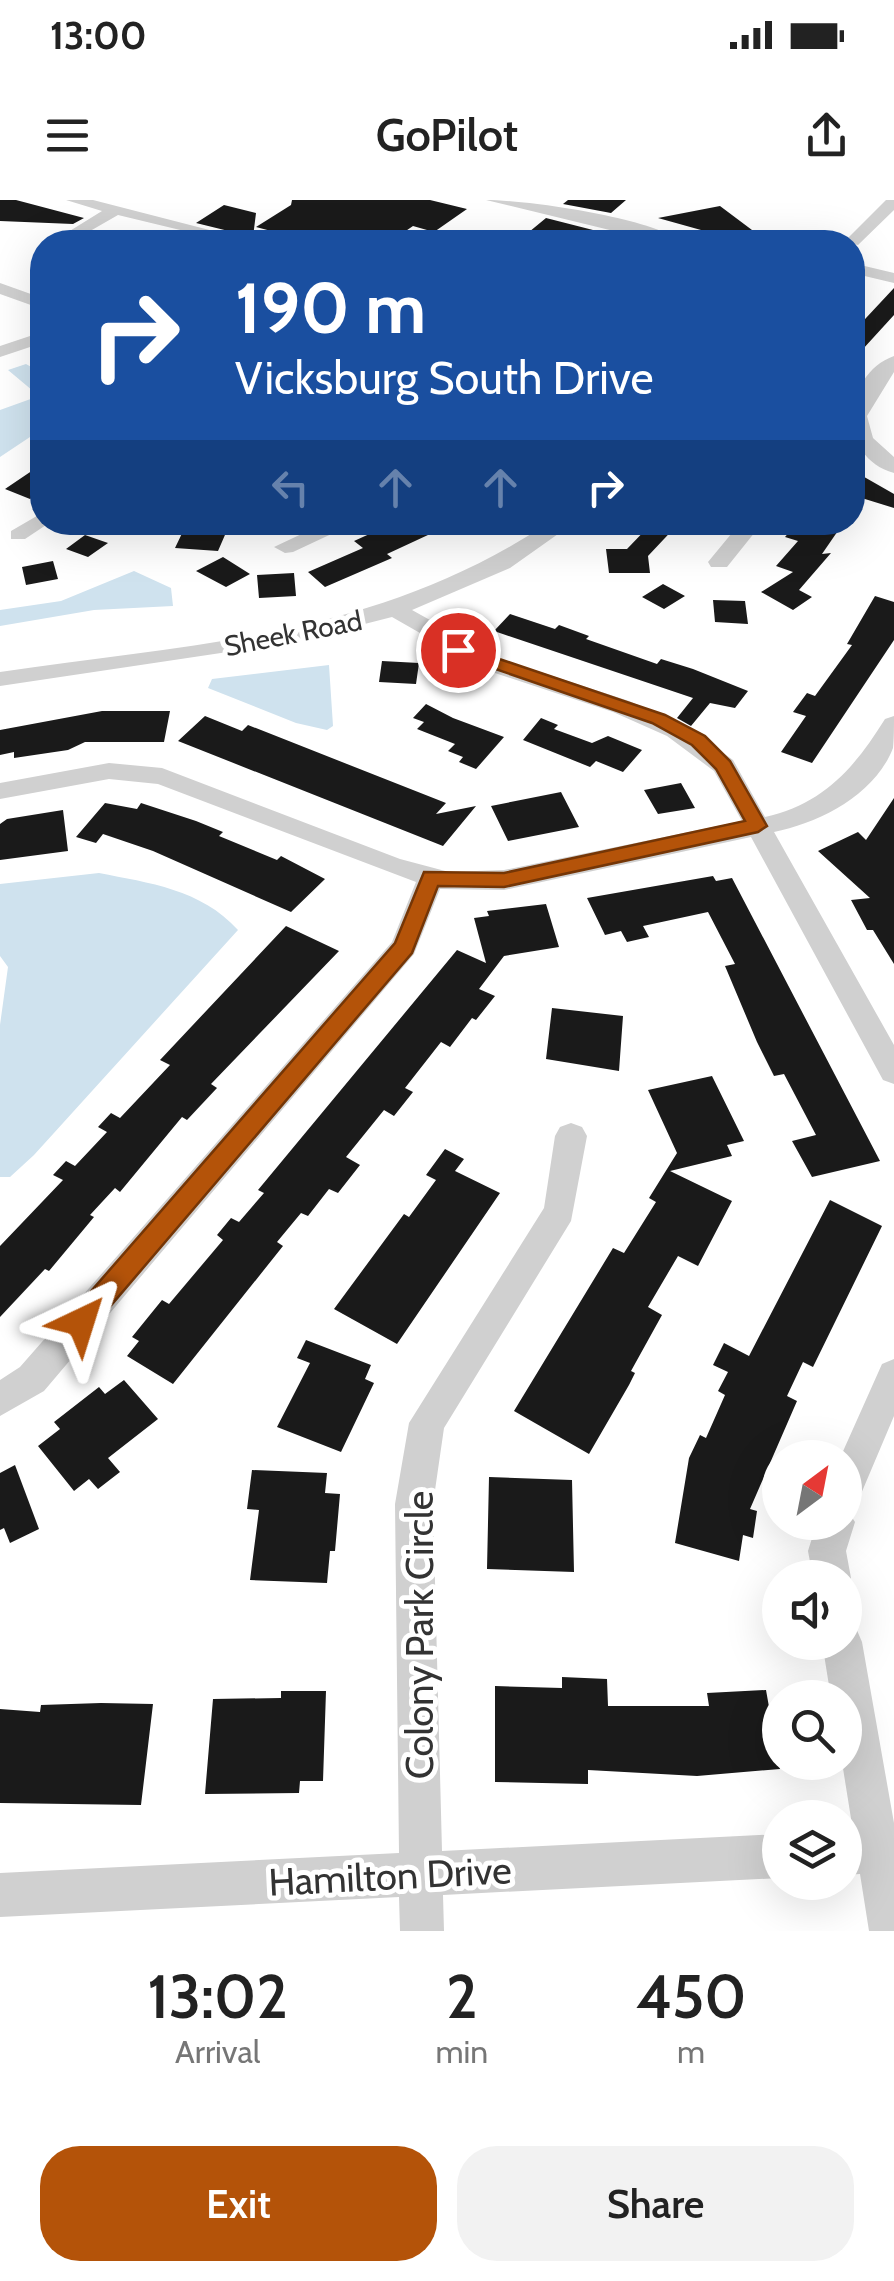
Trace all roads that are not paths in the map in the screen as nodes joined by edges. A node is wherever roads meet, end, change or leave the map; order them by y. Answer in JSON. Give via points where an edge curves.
{"nodes":[{"id":1,"x":74,"y":200,"type":"edge"},
{"id":2,"x":494,"y":200,"type":"edge"},
{"id":3,"x":894,"y":201,"type":"edge"},
{"id":4,"x":116,"y":210,"type":"junction"},
{"id":5,"x":81,"y":230,"type":"edge"},
{"id":6,"x":198,"y":230,"type":"edge"},
{"id":7,"x":634,"y":230,"type":"edge"},
{"id":8,"x":864,"y":230,"type":"edge"},
{"id":9,"x":865,"y":271,"type":"edge"},
{"id":10,"x":894,"y":278,"type":"edge"},
{"id":11,"x":865,"y":281,"type":"edge"},
{"id":12,"x":0,"y":288,"type":"edge"},
{"id":13,"x":894,"y":288,"type":"edge"},
{"id":14,"x":30,"y":299,"type":"edge"},
{"id":15,"x":30,"y":341,"type":"edge"},
{"id":16,"x":0,"y":352,"type":"edge"},
{"id":17,"x":894,"y":361,"type":"edge"},
{"id":18,"x":865,"y":398,"type":"edge"},
{"id":19,"x":865,"y":450,"type":"edge"},
{"id":20,"x":894,"y":467,"type":"edge"},
{"id":21,"x":30,"y":527,"type":"edge"},
{"id":22,"x":18,"y":535,"type":"dead end"},
{"id":23,"x":315,"y":535,"type":"edge"},
{"id":24,"x":545,"y":535,"type":"edge"},
{"id":25,"x":743,"y":535,"type":"edge"},
{"id":26,"x":285,"y":547,"type":"dead end"},
{"id":27,"x":719,"y":562,"type":"dead end"},
{"id":28,"x":397,"y":610,"type":"junction"},
{"id":29,"x":0,"y":679,"type":"edge"},
{"id":30,"x":894,"y":724,"type":"edge"},
{"id":31,"x":0,"y":790,"type":"edge"},
{"id":32,"x":758,"y":826,"type":"junction"},
{"id":33,"x":431,"y":877,"type":"junction"},
{"id":34,"x":882,"y":1021,"type":"edge"},
{"id":35,"x":894,"y":1072,"type":"edge"},
{"id":36,"x":571,"y":1136,"type":"dead end"},
{"id":37,"x":894,"y":1375,"type":"edge"},
{"id":38,"x":0,"y":1399,"type":"edge"},
{"id":39,"x":862,"y":1449,"type":"edge"},
{"id":40,"x":845,"y":1660,"type":"edge"},
{"id":41,"x":872,"y":1852,"type":"edge"},
{"id":42,"x":762,"y":1857,"type":"edge"},
{"id":43,"x":420,"y":1874,"type":"junction"},
{"id":44,"x":0,"y":1895,"type":"edge"},
{"id":45,"x":422,"y":1931,"type":"edge"},
{"id":46,"x":891,"y":1931,"type":"edge"}],
"edges":[{"from":1,"to":4,"type":"street"},
{"from":2,"to":7,"type":"street"},
{"from":3,"to":8,"type":"street"},
{"from":4,"to":5,"type":"street"},
{"from":4,"to":6,"type":"street"},
{"from":9,"to":10,"type":"street"},
{"from":11,"to":13,"type":"street"},
{"from":12,"to":14,"type":"street"},
{"from":15,"to":16,"type":"street"},
{"from":17,"to":18,"type":"street"},
{"from":19,"to":20,"type":"street"},
{"from":21,"to":22,"type":"street"},
{"from":23,"to":26,"type":"street"},
{"from":24,"to":28,"type":"street","name":"Sheek Road","via":[[476,580]]},
{"from":25,"to":27,"type":"street"},
{"from":28,"to":29,"type":"street","name":"Sheek Road","via":[[236,646]]},
{"from":28,"to":32,"type":"street","via":[[458,650],[658,719],[699,740],[724,766]]},
{"from":30,"to":32,"type":"street","via":[[870,765],[836,800],[796,819]]},
{"from":31,"to":33,"type":"street","via":[[110,771],[162,776]]},
{"from":32,"to":33,"type":"street","via":[[504,880]]},
{"from":32,"to":34,"type":"street"},
{"from":33,"to":38,"type":"street","via":[[404,947],[32,1379]]},
{"from":34,"to":35,"type":"street"},
{"from":36,"to":43,"type":"street","name":"Colony Park Circle","via":[[560,1211],[427,1422],[414,1504]]},
{"from":37,"to":39,"type":"street"},
{"from":40,"to":41,"type":"street"},
{"from":41,"to":46,"type":"street"},
{"from":42,"to":43,"type":"street","name":"Hamilton Drive"},
{"from":43,"to":44,"type":"street","name":"Hamilton Drive"},
{"from":43,"to":45,"type":"street","name":"Colony Park Circle"}]}
